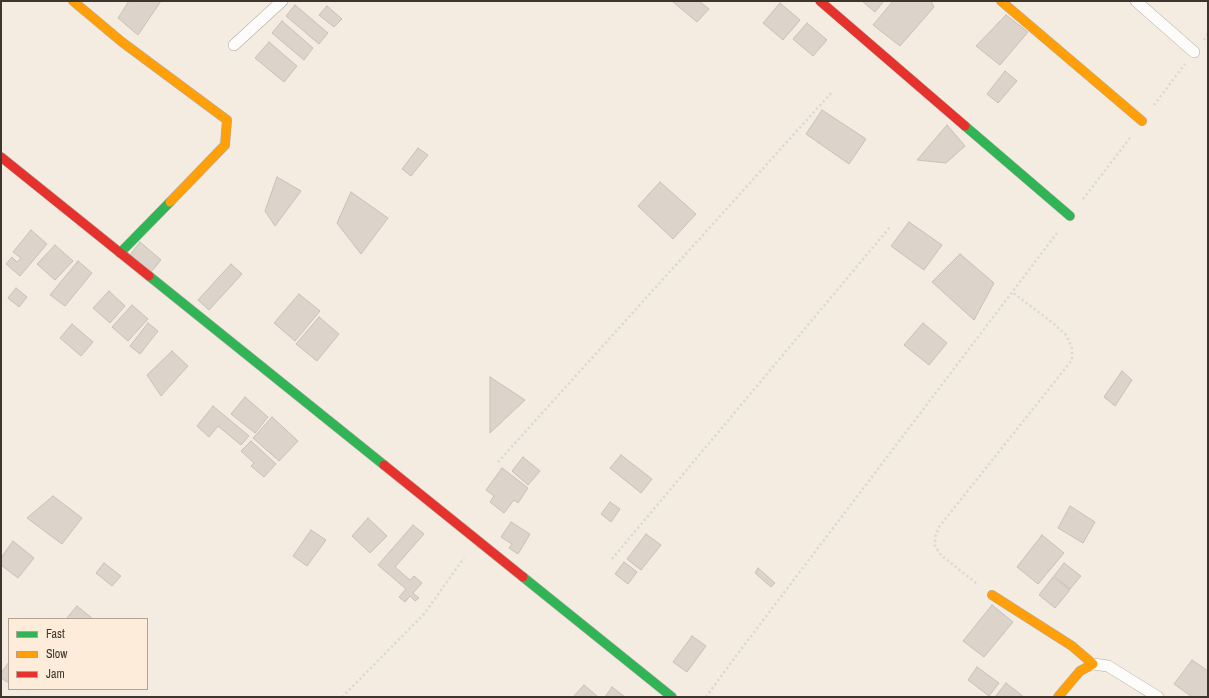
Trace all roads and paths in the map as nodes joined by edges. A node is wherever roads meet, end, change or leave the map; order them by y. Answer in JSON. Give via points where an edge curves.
{"nodes":[{"id":1,"x":73,"y":1,"type":"edge"},
{"id":2,"x":282,"y":1,"type":"edge"},
{"id":3,"x":820,"y":1,"type":"edge"},
{"id":4,"x":1002,"y":1,"type":"edge"},
{"id":5,"x":1136,"y":1,"type":"edge"},
{"id":6,"x":1208,"y":34,"type":"edge"},
{"id":7,"x":234,"y":45,"type":"dead end"},
{"id":8,"x":1194,"y":52,"type":"junction"},
{"id":9,"x":832,"y":92,"type":"dead end"},
{"id":10,"x":1142,"y":121,"type":"junction"},
{"id":11,"x":1,"y":157,"type":"edge"},
{"id":12,"x":1070,"y":216,"type":"junction"},
{"id":13,"x":890,"y":227,"type":"dead end"},
{"id":14,"x":120,"y":253,"type":"junction"},
{"id":15,"x":1012,"y":292,"type":"junction"},
{"id":16,"x":498,"y":462,"type":"dead end"},
{"id":17,"x":477,"y":540,"type":"junction"},
{"id":18,"x":612,"y":559,"type":"dead end"},
{"id":19,"x":992,"y":595,"type":"joint"},
{"id":20,"x":1093,"y":664,"type":"junction"},
{"id":21,"x":22,"y":697,"type":"edge"},
{"id":22,"x":32,"y":697,"type":"edge"},
{"id":23,"x":342,"y":697,"type":"edge"},
{"id":24,"x":672,"y":697,"type":"edge"},
{"id":25,"x":706,"y":697,"type":"edge"},
{"id":26,"x":1058,"y":697,"type":"edge"},
{"id":27,"x":1158,"y":697,"type":"edge"}],
"edges":[{"from":1,"to":14,"type":"street","via":[[122,42],[227,120],[225,145]]},
{"from":2,"to":7,"type":"lane"},
{"from":3,"to":12,"type":"street"},
{"from":4,"to":10,"type":"street"},
{"from":5,"to":8,"type":"lane"},
{"from":6,"to":8,"type":"path"},
{"from":8,"to":10,"type":"path"},
{"from":9,"to":16,"type":"path"},
{"from":10,"to":12,"type":"path"},
{"from":11,"to":14,"type":"street"},
{"from":12,"to":15,"type":"path"},
{"from":13,"to":18,"type":"path"},
{"from":14,"to":17,"type":"street"},
{"from":15,"to":19,"type":"path","via":[[1066,335],[1072,348],[1072,360],[938,527],[935,538],[941,555]]},
{"from":15,"to":25,"type":"path"},
{"from":17,"to":23,"type":"path","via":[[424,614]]},
{"from":17,"to":24,"type":"street"},
{"from":19,"to":20,"type":"street","via":[[1072,646]]},
{"from":20,"to":26,"type":"street","via":[[1080,671]]},
{"from":20,"to":27,"type":"lane","via":[[1108,666]]},
{"from":21,"to":22,"type":"path"}]}
